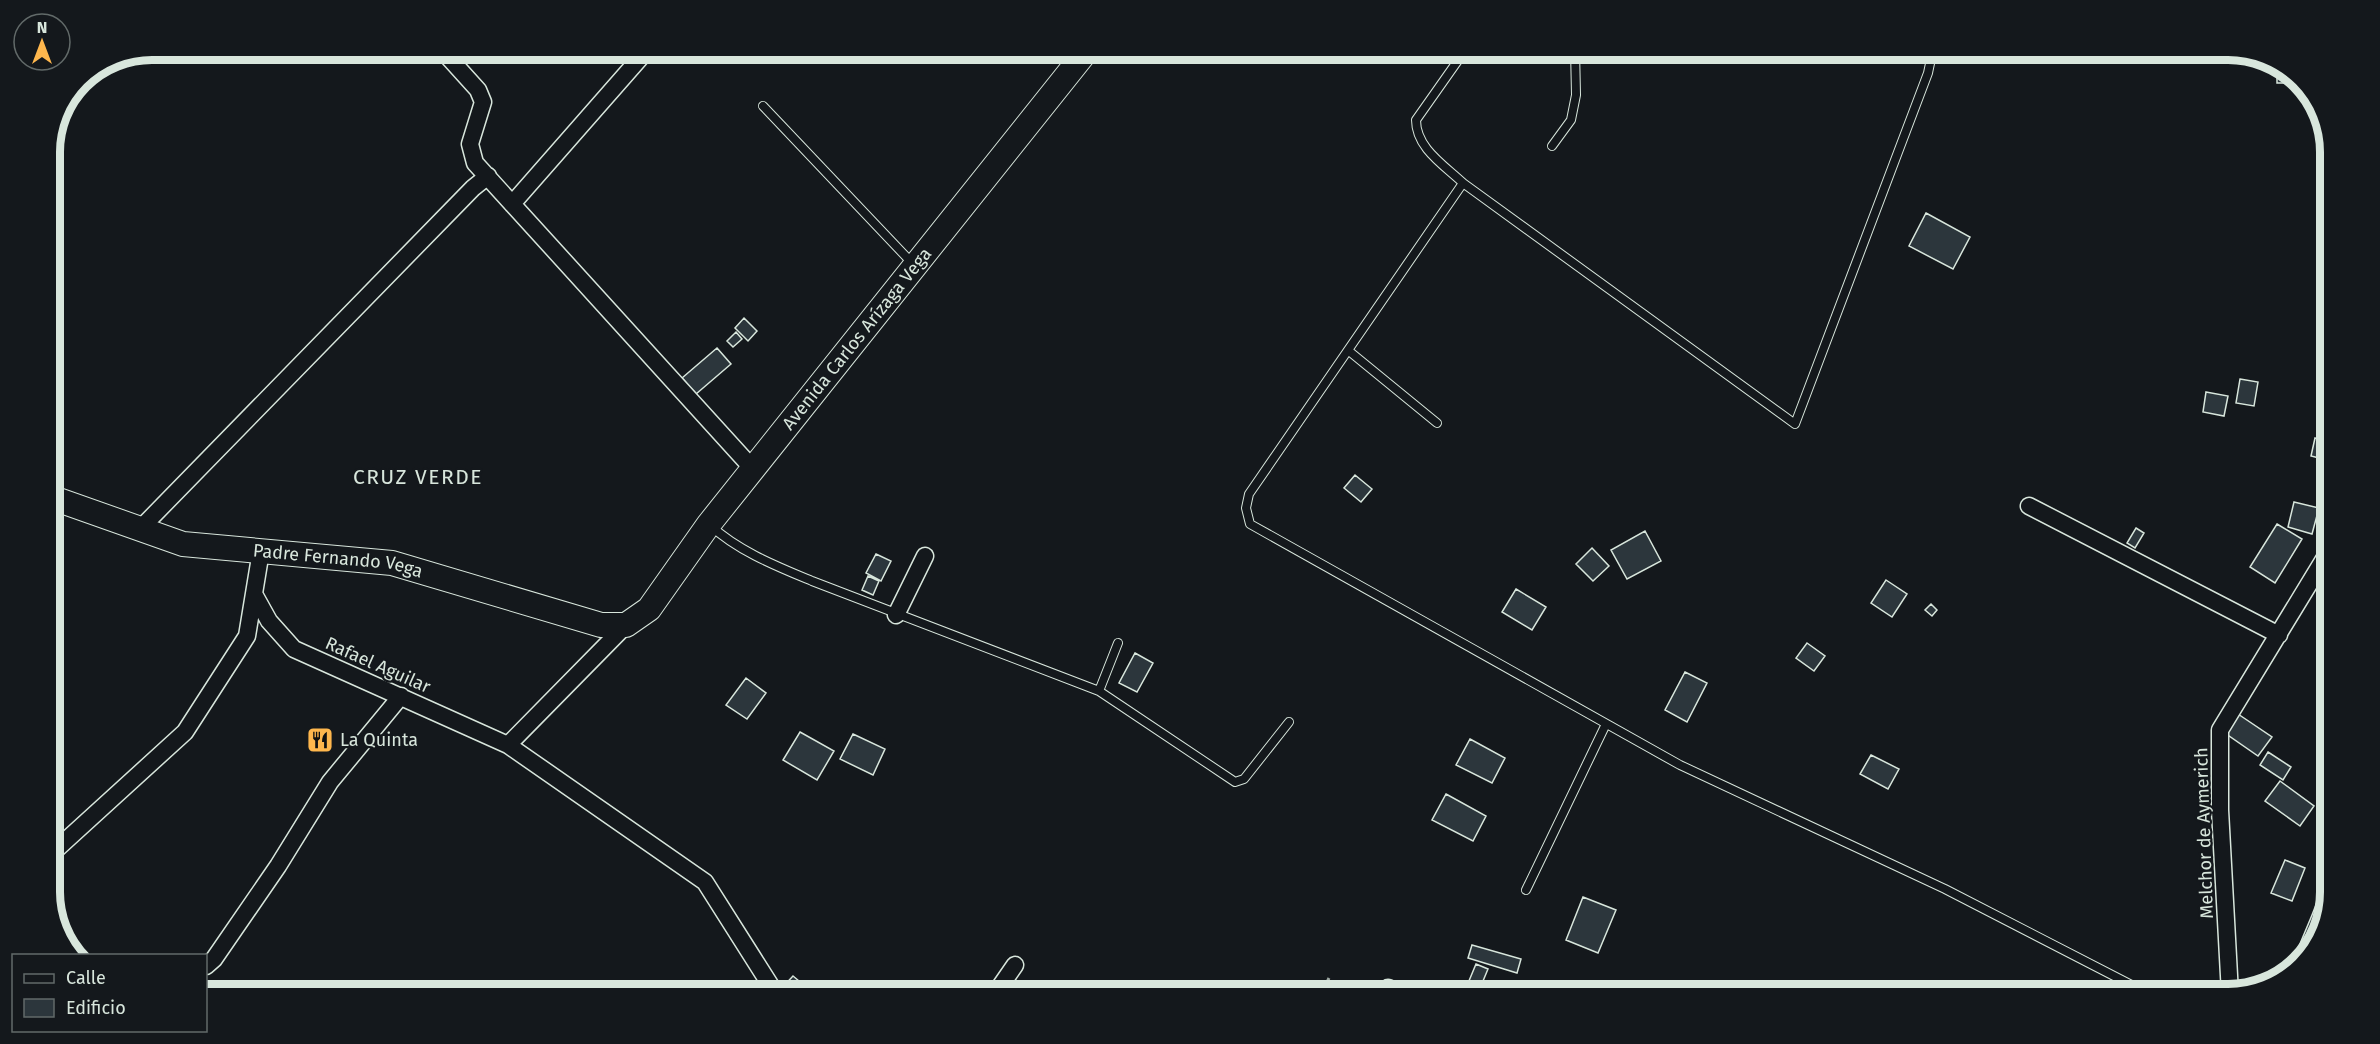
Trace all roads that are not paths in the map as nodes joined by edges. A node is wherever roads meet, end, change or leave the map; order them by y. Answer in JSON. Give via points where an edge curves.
{"nodes":[{"id":1,"x":450,"y":60,"type":"edge"},
{"id":2,"x":639,"y":60,"type":"edge"},
{"id":3,"x":1080,"y":60,"type":"edge"},
{"id":4,"x":1459,"y":60,"type":"edge"},
{"id":5,"x":1575,"y":60,"type":"edge"},
{"id":6,"x":1931,"y":60,"type":"edge"},
{"id":7,"x":763,"y":106,"type":"dead end"},
{"id":8,"x":1552,"y":146,"type":"dead end"},
{"id":9,"x":488,"y":176,"type":"junction"},
{"id":10,"x":1463,"y":183,"type":"junction"},
{"id":11,"x":512,"y":204,"type":"junction"},
{"id":12,"x":915,"y":267,"type":"junction"},
{"id":13,"x":1349,"y":351,"type":"junction"},
{"id":14,"x":1437,"y":423,"type":"dead end"},
{"id":15,"x":754,"y":470,"type":"junction"},
{"id":16,"x":60,"y":501,"type":"edge"},
{"id":17,"x":2029,"y":506,"type":"dead end"},
{"id":18,"x":709,"y":524,"type":"junction"},
{"id":19,"x":139,"y":530,"type":"junction"},
{"id":20,"x":261,"y":551,"type":"junction"},
{"id":21,"x":925,"y":556,"type":"dead end"},
{"id":22,"x":2320,"y":566,"type":"edge"},
{"id":23,"x":255,"y":594,"type":"junction"},
{"id":24,"x":896,"y":615,"type":"junction"},
{"id":25,"x":626,"y":625,"type":"junction"},
{"id":26,"x":2279,"y":635,"type":"junction"},
{"id":27,"x":1118,"y":643,"type":"dead end"},
{"id":28,"x":1099,"y":691,"type":"junction"},
{"id":29,"x":401,"y":696,"type":"junction"},
{"id":30,"x":1289,"y":722,"type":"dead end"},
{"id":31,"x":1606,"y":724,"type":"junction"},
{"id":32,"x":508,"y":745,"type":"junction"},
{"id":33,"x":60,"y":846,"type":"edge"},
{"id":34,"x":1526,"y":890,"type":"dead end"},
{"id":35,"x":207,"y":965,"type":"edge"},
{"id":36,"x":1015,"y":965,"type":"dead end"},
{"id":37,"x":770,"y":984,"type":"edge"},
{"id":38,"x":1002,"y":984,"type":"edge"},
{"id":39,"x":2130,"y":984,"type":"edge"},
{"id":40,"x":2229,"y":984,"type":"edge"}],
"edges":[{"from":1,"to":9,"type":"street","via":[[478,90],[483,102],[470,144],[476,163]]},
{"from":2,"to":11,"type":"street"},
{"from":3,"to":12,"type":"street","name":"Avenida Carlos Arízaga Vega"},
{"from":4,"to":10,"type":"lane","via":[[1416,120],[1416,132],[1421,143]]},
{"from":5,"to":8,"type":"lane","via":[[1572,120]]},
{"from":6,"to":10,"type":"lane","via":[[1795,424]]},
{"from":7,"to":12,"type":"lane"},
{"from":9,"to":11,"type":"street"},
{"from":9,"to":19,"type":"street"},
{"from":10,"to":13,"type":"lane"},
{"from":11,"to":15,"type":"street"},
{"from":12,"to":15,"type":"street","name":"Avenida Carlos Arízaga Vega"},
{"from":13,"to":14,"type":"lane"},
{"from":13,"to":31,"type":"lane","via":[[1249,494],[1246,508],[1250,524]]},
{"from":15,"to":18,"type":"street","name":"Avenida Carlos Arízaga Vega"},
{"from":16,"to":19,"type":"street","name":"Padre Fernando Vega"},
{"from":17,"to":26,"type":"street"},
{"from":18,"to":24,"type":"lane","via":[[721,536],[765,561]]},
{"from":18,"to":25,"type":"street","name":"Avenida Carlos Arízaga Vega","via":[[649,609]]},
{"from":19,"to":20,"type":"street","name":"Padre Fernando Vega","via":[[183,543]]},
{"from":20,"to":23,"type":"street"},
{"from":20,"to":25,"type":"street","name":"Padre Fernando Vega","via":[[392,563],[601,625]]},
{"from":21,"to":24,"type":"street"},
{"from":22,"to":26,"type":"street","name":"Melchor de Aymerich"},
{"from":23,"to":29,"type":"street","name":"Rafael Aguilar","via":[[270,621],[294,649]]},
{"from":23,"to":33,"type":"street","via":[[247,636],[185,732]]},
{"from":24,"to":28,"type":"lane"},
{"from":25,"to":32,"type":"street"},
{"from":26,"to":40,"type":"street","name":"Melchor de Aymerich","via":[[2220,730]]},
{"from":27,"to":28,"type":"lane"},
{"from":28,"to":30,"type":"lane","via":[[1235,782],[1244,778]]},
{"from":29,"to":32,"type":"street","name":"Rafael Aguilar"},
{"from":29,"to":35,"type":"street","via":[[330,782],[278,866]]},
{"from":31,"to":34,"type":"lane"},
{"from":31,"to":39,"type":"lane","via":[[1680,765],[1945,889]]},
{"from":32,"to":37,"type":"street","name":"Rafael Aguilar","via":[[705,882]]},
{"from":36,"to":38,"type":"street"}]}
